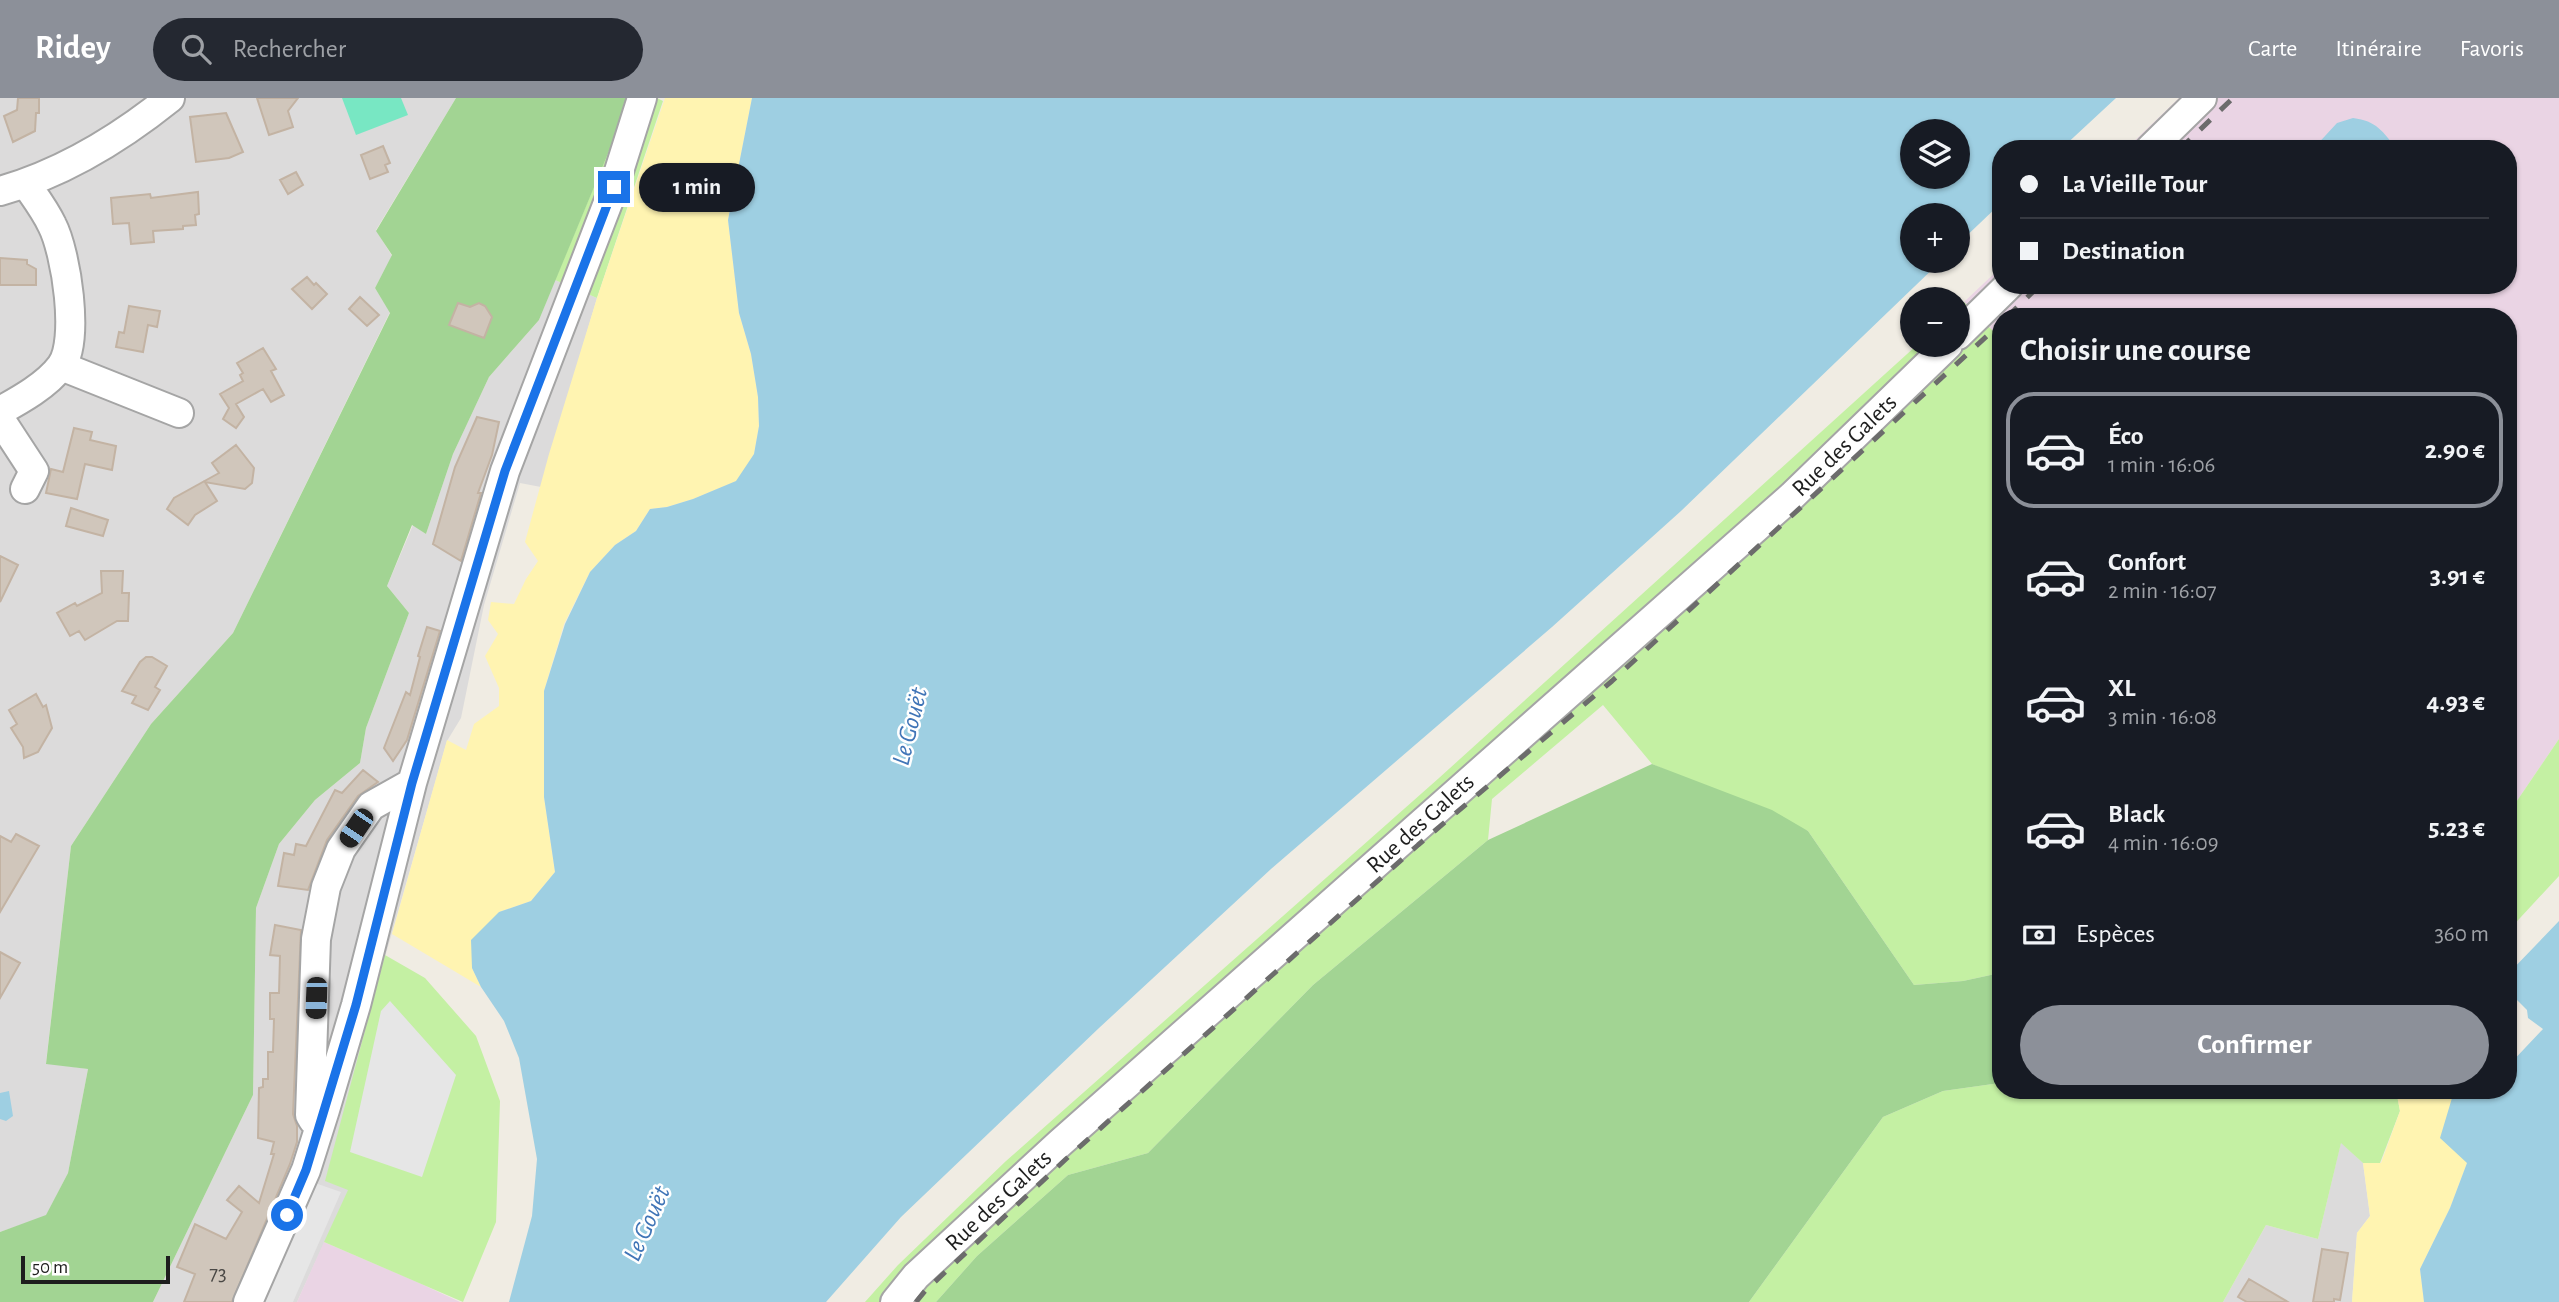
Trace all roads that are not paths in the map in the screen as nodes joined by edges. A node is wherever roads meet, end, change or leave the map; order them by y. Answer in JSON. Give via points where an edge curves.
{"nodes":[{"id":1,"x":170,"y":98,"type":"edge"},
{"id":2,"x":642,"y":98,"type":"edge"},
{"id":3,"x":2202,"y":98,"type":"edge"},
{"id":4,"x":2159,"y":140,"type":"edge"},
{"id":5,"x":13,"y":187,"type":"edge"},
{"id":6,"x":2000,"y":294,"type":"edge"},
{"id":7,"x":1970,"y":323,"type":"edge"},
{"id":8,"x":1936,"y":357,"type":"edge"},
{"id":9,"x":61,"y":366,"type":"junction"},
{"id":10,"x":0,"y":411,"type":"edge"},
{"id":11,"x":179,"y":413,"type":"dead end"},
{"id":12,"x":0,"y":419,"type":"edge"},
{"id":13,"x":25,"y":489,"type":"dead end"},
{"id":14,"x":412,"y":783,"type":"junction"},
{"id":15,"x":319,"y":1127,"type":"junction"},
{"id":16,"x":248,"y":1302,"type":"edge"},
{"id":17,"x":895,"y":1302,"type":"edge"}],
"edges":[{"from":1,"to":5,"type":"street","via":[[96,151]]},
{"from":2,"to":14,"type":"street","via":[[614,187],[505,471]]},
{"from":3,"to":4,"type":"street"},
{"from":5,"to":9,"type":"street","via":[[53,227],[65,269],[72,331]]},
{"from":6,"to":7,"type":"street"},
{"from":8,"to":17,"type":"street","name":"Rue des Galets","via":[[1792,496],[1060,1143],[916,1276]]},
{"from":9,"to":10,"type":"street","via":[[28,395]]},
{"from":9,"to":11,"type":"street"},
{"from":12,"to":13,"type":"street","via":[[34,471]]},
{"from":14,"to":15,"type":"street","via":[[356,1005]]},
{"from":14,"to":15,"type":"street","via":[[371,806],[341,849],[326,887],[316,939],[310,1115]]},
{"from":15,"to":16,"type":"street","via":[[301,1181]]}]}
